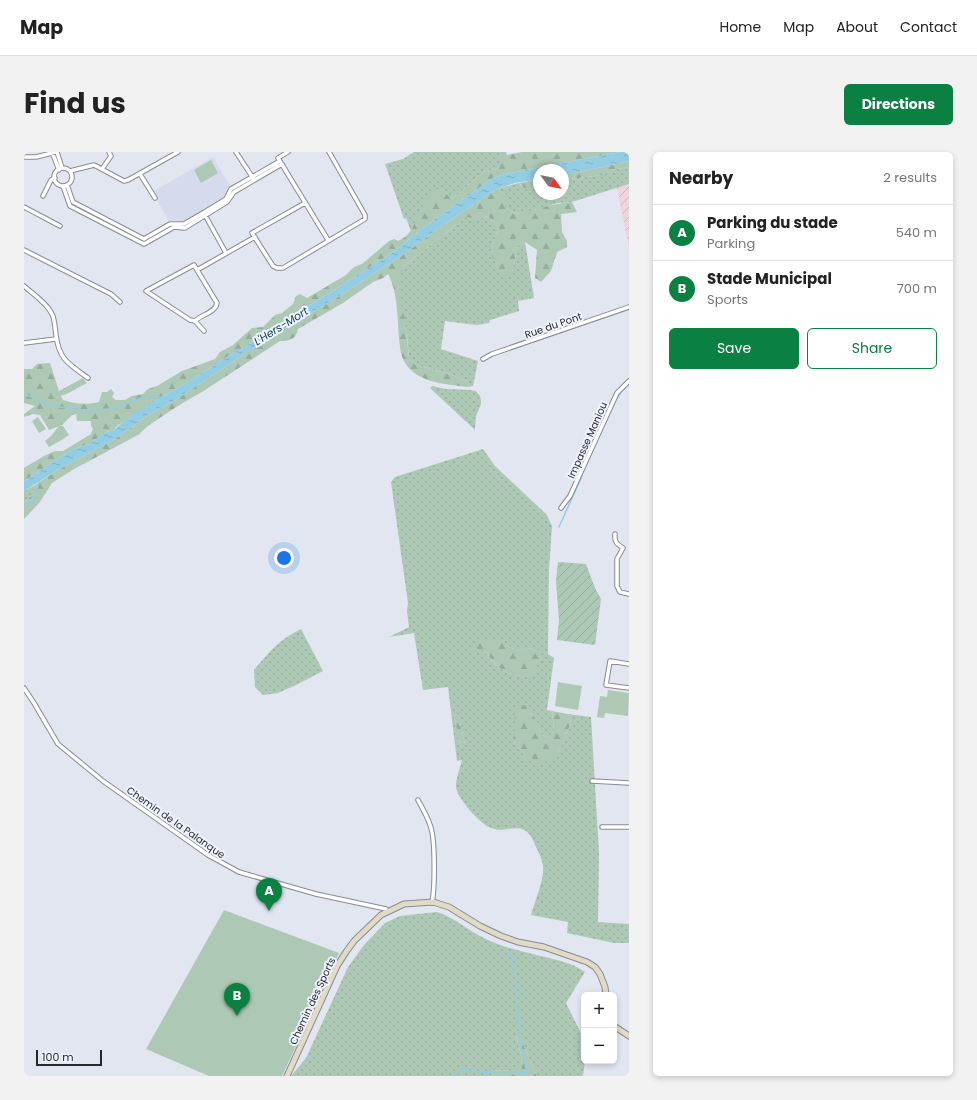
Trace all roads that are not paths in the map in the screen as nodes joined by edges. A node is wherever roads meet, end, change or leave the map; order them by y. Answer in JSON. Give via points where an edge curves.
{"nodes":[{"id":1,"x":54,"y":152,"type":"edge"},
{"id":2,"x":109,"y":152,"type":"edge"},
{"id":3,"x":178,"y":152,"type":"edge"},
{"id":4,"x":236,"y":152,"type":"edge"},
{"id":5,"x":288,"y":152,"type":"edge"},
{"id":6,"x":329,"y":152,"type":"edge"},
{"id":7,"x":24,"y":157,"type":"edge"},
{"id":8,"x":281,"y":162,"type":"junction"},
{"id":9,"x":60,"y":169,"type":"junction"},
{"id":10,"x":102,"y":169,"type":"junction"},
{"id":11,"x":70,"y":171,"type":"junction"},
{"id":12,"x":140,"y":174,"type":"junction"},
{"id":13,"x":55,"y":178,"type":"junction"},
{"id":14,"x":253,"y":179,"type":"junction"},
{"id":15,"x":65,"y":185,"type":"junction"},
{"id":16,"x":43,"y":196,"type":"dead end"},
{"id":17,"x":155,"y":198,"type":"dead end"},
{"id":18,"x":305,"y":204,"type":"junction"},
{"id":19,"x":24,"y":207,"type":"edge"},
{"id":20,"x":204,"y":214,"type":"junction"},
{"id":21,"x":60,"y":226,"type":"dead end"},
{"id":22,"x":255,"y":237,"type":"junction"},
{"id":23,"x":328,"y":240,"type":"junction"},
{"id":24,"x":24,"y":250,"type":"edge"},
{"id":25,"x":226,"y":253,"type":"junction"},
{"id":26,"x":197,"y":270,"type":"junction"},
{"id":27,"x":24,"y":286,"type":"edge"},
{"id":28,"x":120,"y":302,"type":"dead end"},
{"id":29,"x":629,"y":307,"type":"edge"},
{"id":30,"x":195,"y":321,"type":"junction"},
{"id":31,"x":204,"y":331,"type":"dead end"},
{"id":32,"x":56,"y":339,"type":"junction"},
{"id":33,"x":24,"y":343,"type":"edge"},
{"id":34,"x":483,"y":359,"type":"dead end"},
{"id":35,"x":88,"y":378,"type":"dead end"},
{"id":36,"x":629,"y":381,"type":"edge"},
{"id":37,"x":561,"y":508,"type":"dead end"},
{"id":38,"x":614,"y":534,"type":"dead end"},
{"id":39,"x":629,"y":594,"type":"edge"},
{"id":40,"x":629,"y":664,"type":"edge"},
{"id":41,"x":24,"y":688,"type":"edge"},
{"id":42,"x":629,"y":688,"type":"edge"},
{"id":43,"x":592,"y":781,"type":"dead end"},
{"id":44,"x":629,"y":783,"type":"edge"},
{"id":45,"x":418,"y":800,"type":"dead end"},
{"id":46,"x":602,"y":827,"type":"dead end"},
{"id":47,"x":629,"y":827,"type":"edge"},
{"id":48,"x":432,"y":903,"type":"junction"},
{"id":49,"x":386,"y":909,"type":"dead end"},
{"id":50,"x":606,"y":992,"type":"edge"},
{"id":51,"x":617,"y":1028,"type":"edge"},
{"id":52,"x":629,"y":1036,"type":"edge"},
{"id":53,"x":287,"y":1076,"type":"edge"}],
"edges":[{"from":1,"to":7,"type":"street"},
{"from":1,"to":9,"type":"street"},
{"from":2,"to":10,"type":"street","via":[[111,156]]},
{"from":3,"to":12,"type":"street"},
{"from":4,"to":14,"type":"street"},
{"from":5,"to":8,"type":"street","via":[[278,158]]},
{"from":6,"to":23,"type":"street","via":[[365,219]]},
{"from":8,"to":14,"type":"street"},
{"from":8,"to":18,"type":"street"},
{"from":9,"to":11,"type":"street"},
{"from":9,"to":13,"type":"street"},
{"from":10,"to":11,"type":"street","via":[[94,165]]},
{"from":10,"to":12,"type":"street","via":[[124,181]]},
{"from":11,"to":15,"type":"street","via":[[72,180]]},
{"from":12,"to":17,"type":"street"},
{"from":13,"to":15,"type":"street","via":[[57,183]]},
{"from":13,"to":16,"type":"street","via":[[51,180]]},
{"from":14,"to":20,"type":"street","via":[[231,189],[226,199]]},
{"from":15,"to":20,"type":"street","via":[[70,206],[144,244],[174,227],[185,228]]},
{"from":18,"to":22,"type":"street","via":[[252,233]]},
{"from":18,"to":23,"type":"street"},
{"from":19,"to":21,"type":"street"},
{"from":20,"to":25,"type":"street"},
{"from":22,"to":23,"type":"street","via":[[273,266],[277,268],[283,268]]},
{"from":22,"to":25,"type":"street"},
{"from":24,"to":28,"type":"street","via":[[111,294]]},
{"from":25,"to":26,"type":"street"},
{"from":26,"to":30,"type":"street","via":[[217,305]]},
{"from":26,"to":30,"type":"street","via":[[194,265],[146,291]]},
{"from":27,"to":32,"type":"street","via":[[48,308],[52,315]]},
{"from":29,"to":34,"type":"street","name":"Rue du Pont"},
{"from":30,"to":31,"type":"street"},
{"from":32,"to":33,"type":"street"},
{"from":32,"to":35,"type":"street","via":[[62,356]]},
{"from":36,"to":37,"type":"street","name":"Impasse Maniou","via":[[617,393],[570,496]]},
{"from":38,"to":39,"type":"street","via":[[616,544],[623,548],[616,559],[617,586],[620,592]]},
{"from":40,"to":42,"type":"street","via":[[610,661],[606,685]]},
{"from":41,"to":49,"type":"street","name":"Chemin de la Palanque","via":[[58,744],[92,773],[208,855],[239,872],[316,894]]},
{"from":43,"to":44,"type":"street"},
{"from":45,"to":48,"type":"street","via":[[432,832]]},
{"from":46,"to":47,"type":"street"},
{"from":48,"to":50,"type":"street","name":"Chemin des Sports","via":[[455,911],[501,936],[585,961],[595,967],[600,974]]},
{"from":48,"to":53,"type":"street","name":"Chemin des Sports","via":[[395,907],[381,915],[346,952],[337,966]]},
{"from":51,"to":52,"type":"street"}]}
